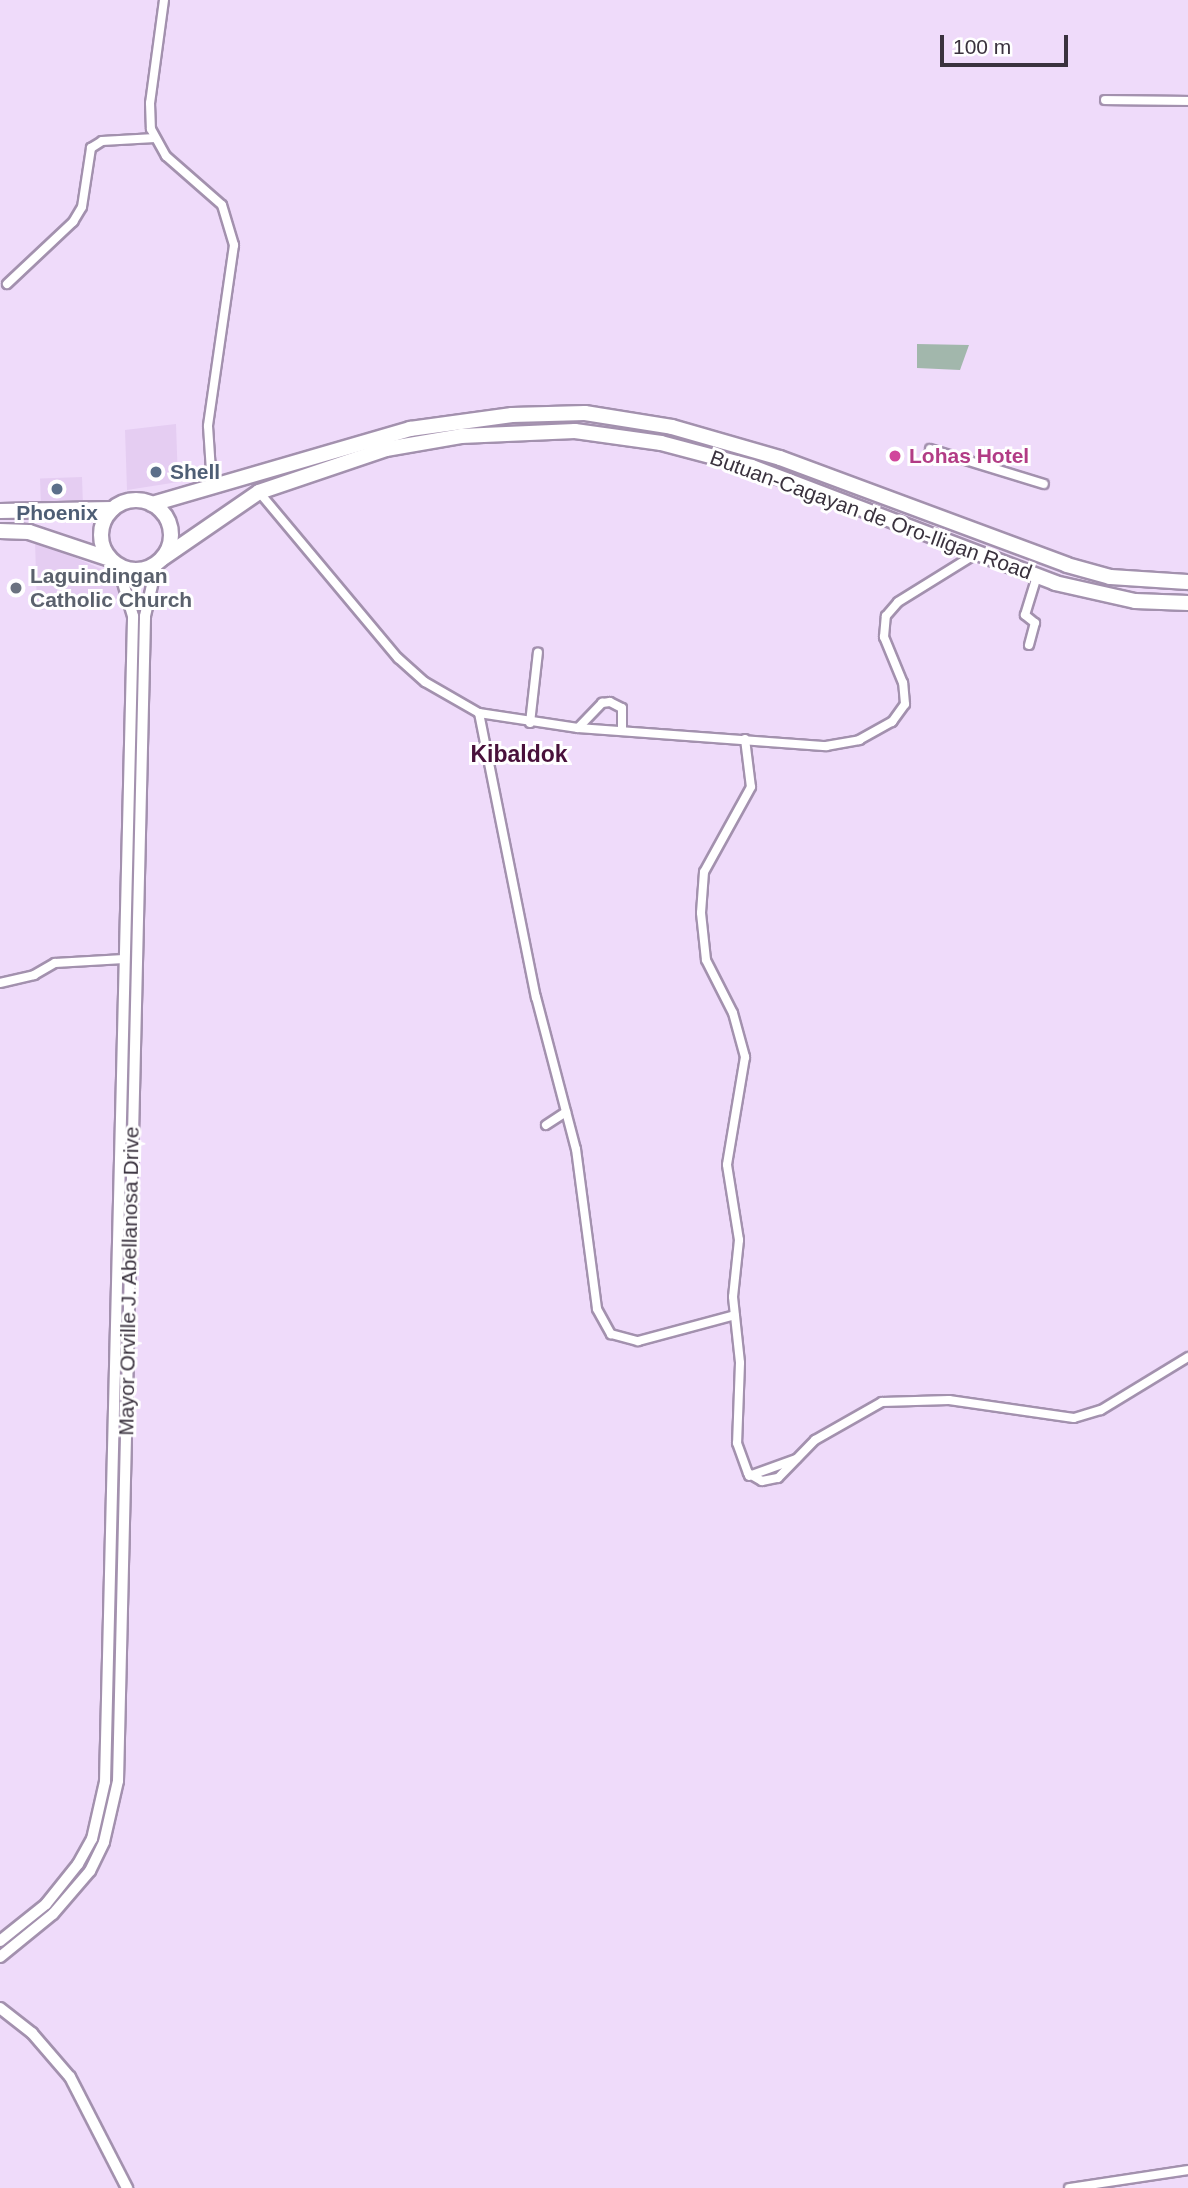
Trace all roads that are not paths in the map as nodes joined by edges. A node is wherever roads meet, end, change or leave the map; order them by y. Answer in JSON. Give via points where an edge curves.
{"nodes":[{"id":1,"x":164,"y":0,"type":"edge"},
{"id":2,"x":1105,"y":100,"type":"dead end"},
{"id":3,"x":1188,"y":101,"type":"edge"},
{"id":4,"x":155,"y":138,"type":"junction"},
{"id":5,"x":7,"y":284,"type":"dead end"},
{"id":6,"x":459,"y":420,"type":"junction"},
{"id":7,"x":461,"y":436,"type":"junction"},
{"id":8,"x":930,"y":449,"type":"dead end"},
{"id":9,"x":301,"y":460,"type":"junction"},
{"id":10,"x":307,"y":475,"type":"junction"},
{"id":11,"x":1044,"y":484,"type":"dead end"},
{"id":12,"x":212,"y":487,"type":"junction"},
{"id":13,"x":259,"y":492,"type":"junction"},
{"id":14,"x":152,"y":504,"type":"junction"},
{"id":15,"x":112,"y":509,"type":"junction"},
{"id":16,"x":0,"y":511,"type":"edge"},
{"id":17,"x":0,"y":531,"type":"edge"},
{"id":18,"x":977,"y":553,"type":"junction"},
{"id":19,"x":160,"y":560,"type":"junction"},
{"id":20,"x":114,"y":563,"type":"junction"},
{"id":21,"x":1037,"y":576,"type":"junction"},
{"id":22,"x":1110,"y":578,"type":"junction"},
{"id":23,"x":1188,"y":582,"type":"edge"},
{"id":24,"x":1110,"y":597,"type":"junction"},
{"id":25,"x":1188,"y":603,"type":"edge"},
{"id":26,"x":1029,"y":645,"type":"dead end"},
{"id":27,"x":538,"y":652,"type":"dead end"},
{"id":28,"x":479,"y":713,"type":"junction"},
{"id":29,"x":530,"y":723,"type":"junction"},
{"id":30,"x":578,"y":728,"type":"junction"},
{"id":31,"x":622,"y":731,"type":"junction"},
{"id":32,"x":745,"y":739,"type":"junction"},
{"id":33,"x":124,"y":959,"type":"junction"},
{"id":34,"x":0,"y":983,"type":"edge"},
{"id":35,"x":566,"y":1112,"type":"junction"},
{"id":36,"x":546,"y":1125,"type":"dead end"},
{"id":37,"x":736,"y":1315,"type":"junction"},
{"id":38,"x":1188,"y":1357,"type":"edge"},
{"id":39,"x":61,"y":1888,"type":"junction"},
{"id":40,"x":71,"y":1896,"type":"junction"},
{"id":41,"x":0,"y":1941,"type":"edge"},
{"id":42,"x":0,"y":1957,"type":"edge"},
{"id":43,"x":0,"y":2008,"type":"edge"},
{"id":44,"x":1188,"y":2169,"type":"edge"},
{"id":45,"x":127,"y":2188,"type":"edge"},
{"id":46,"x":1069,"y":2188,"type":"edge"}],
"edges":[{"from":1,"to":4,"type":"street","via":[[150,103]]},
{"from":2,"to":3,"type":"street"},
{"from":4,"to":5,"type":"street","via":[[102,141],[91,148],[82,206],[74,222]]},
{"from":4,"to":12,"type":"street","via":[[166,156],[215,195],[230,223],[234,245],[208,426]]},
{"from":6,"to":7,"type":"highway"},
{"from":6,"to":9,"type":"highway","name":"Butuan-Cagayan de Oro-Iligan Road"},
{"from":6,"to":22,"type":"highway","name":"Butuan-Cagayan de Oro-Iligan Road","via":[[586,413],[672,427],[780,458]]},
{"from":7,"to":10,"type":"highway","name":"Butuan-Cagayan de Oro-Iligan Road","via":[[386,449]]},
{"from":7,"to":18,"type":"highway","name":"Butuan-Cagayan de Oro-Iligan Road","via":[[575,431],[661,443],[752,467]]},
{"from":8,"to":11,"type":"street"},
{"from":9,"to":10,"type":"highway"},
{"from":9,"to":12,"type":"highway","name":"Butuan-Cagayan de Oro-Iligan Road"},
{"from":10,"to":13,"type":"highway","name":"Butuan-Cagayan de Oro-Iligan Road"},
{"from":12,"to":14,"type":"highway","name":"Butuan-Cagayan de Oro-Iligan Road"},
{"from":13,"to":19,"type":"highway","name":"Butuan-Cagayan de Oro-Iligan Road"},
{"from":13,"to":28,"type":"street","via":[[406,667],[445,696]]},
{"from":14,"to":15,"type":"highway","via":[[128,501]]},
{"from":14,"to":19,"type":"highway","via":[[164,514],[170,528],[170,544]]},
{"from":15,"to":16,"type":"highway"},
{"from":15,"to":20,"type":"highway","via":[[100,534]]},
{"from":17,"to":20,"type":"highway","via":[[29,532]]},
{"from":18,"to":21,"type":"highway","name":"Butuan-Cagayan de Oro-Iligan Road"},
{"from":18,"to":32,"type":"street","via":[[898,602],[886,616],[884,637],[905,694],[898,717],[842,745]]},
{"from":19,"to":20,"type":"highway","via":[[142,570]]},
{"from":19,"to":40,"type":"main road","name":"Mayor Orville J. Abellanosa Drive","via":[[145,616],[118,1781],[104,1842]]},
{"from":20,"to":33,"type":"main road","name":"Mayor Orville J. Abellanosa Drive","via":[[133,616]]},
{"from":21,"to":24,"type":"highway","name":"Butuan-Cagayan de Oro-Iligan Road"},
{"from":21,"to":26,"type":"street","via":[[1025,615],[1035,623]]},
{"from":22,"to":23,"type":"highway","name":"Butuan-Cagayan de Oro-Iligan Road"},
{"from":22,"to":24,"type":"highway"},
{"from":24,"to":25,"type":"highway","name":"Butuan-Cagayan de Oro-Iligan Road"},
{"from":27,"to":29,"type":"street"},
{"from":28,"to":29,"type":"street"},
{"from":28,"to":35,"type":"street","via":[[536,997]]},
{"from":29,"to":30,"type":"street"},
{"from":30,"to":31,"type":"street"},
{"from":30,"to":31,"type":"street","via":[[600,705],[610,702],[622,708]]},
{"from":31,"to":32,"type":"street"},
{"from":32,"to":37,"type":"street","via":[[749,795],[704,872],[701,913],[706,960],[733,1013],[745,1056],[727,1165],[738,1231]]},
{"from":33,"to":34,"type":"street","via":[[55,963],[24,978]]},
{"from":33,"to":39,"type":"main road","name":"Mayor Orville J. Abellanosa Drive","via":[[105,1782],[92,1839]]},
{"from":35,"to":36,"type":"street"},
{"from":35,"to":37,"type":"street","via":[[580,1172],[595,1300],[611,1334],[638,1341]]},
{"from":37,"to":38,"type":"street","via":[[740,1363],[737,1443],[749,1476],[771,1481],[814,1440],[883,1402],[949,1400],[1074,1418],[1101,1410]]},
{"from":39,"to":40,"type":"main road"},
{"from":39,"to":41,"type":"main road","name":"Mayor Orville J. Abellanosa Drive"},
{"from":40,"to":42,"type":"main road","name":"Mayor Orville J. Abellanosa Drive"},
{"from":43,"to":45,"type":"main road","via":[[32,2033],[69,2077]]},
{"from":44,"to":46,"type":"street"}]}
